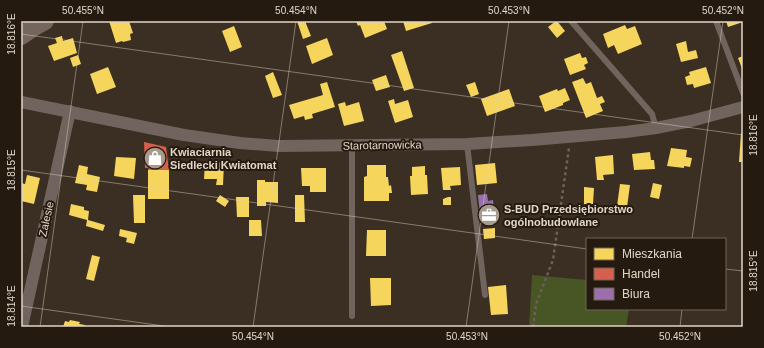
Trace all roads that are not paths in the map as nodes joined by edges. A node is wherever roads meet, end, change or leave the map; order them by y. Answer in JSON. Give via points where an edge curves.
{"nodes":[{"id":1,"x":45,"y":21,"type":"edge"},
{"id":2,"x":571,"y":21,"type":"edge"},
{"id":3,"x":716,"y":21,"type":"edge"},
{"id":4,"x":21,"y":36,"type":"edge"},
{"id":5,"x":743,"y":93,"type":"edge"},
{"id":6,"x":21,"y":102,"type":"edge"},
{"id":7,"x":743,"y":106,"type":"edge"},
{"id":8,"x":70,"y":111,"type":"junction"},
{"id":9,"x":656,"y":128,"type":"junction"},
{"id":10,"x":467,"y":144,"type":"junction"},
{"id":11,"x":352,"y":145,"type":"junction"},
{"id":12,"x":485,"y":295,"type":"dead end"},
{"id":13,"x":352,"y":316,"type":"dead end"},
{"id":14,"x":22,"y":327,"type":"edge"}],
"edges":[{"from":1,"to":4,"type":"street"},
{"from":2,"to":9,"type":"lane","via":[[652,114]]},
{"from":3,"to":5,"type":"lane"},
{"from":6,"to":8,"type":"street","name":"Starotarnowicka"},
{"from":7,"to":9,"type":"street","name":"Starotarnowicka"},
{"from":8,"to":11,"type":"street","name":"Starotarnowicka","via":[[184,135],[240,143],[278,146]]},
{"from":8,"to":14,"type":"street","name":"Zalesie"},
{"from":9,"to":10,"type":"street","name":"Starotarnowicka"},
{"from":10,"to":11,"type":"street","name":"Starotarnowicka"},
{"from":10,"to":12,"type":"lane"},
{"from":11,"to":13,"type":"lane"}]}
